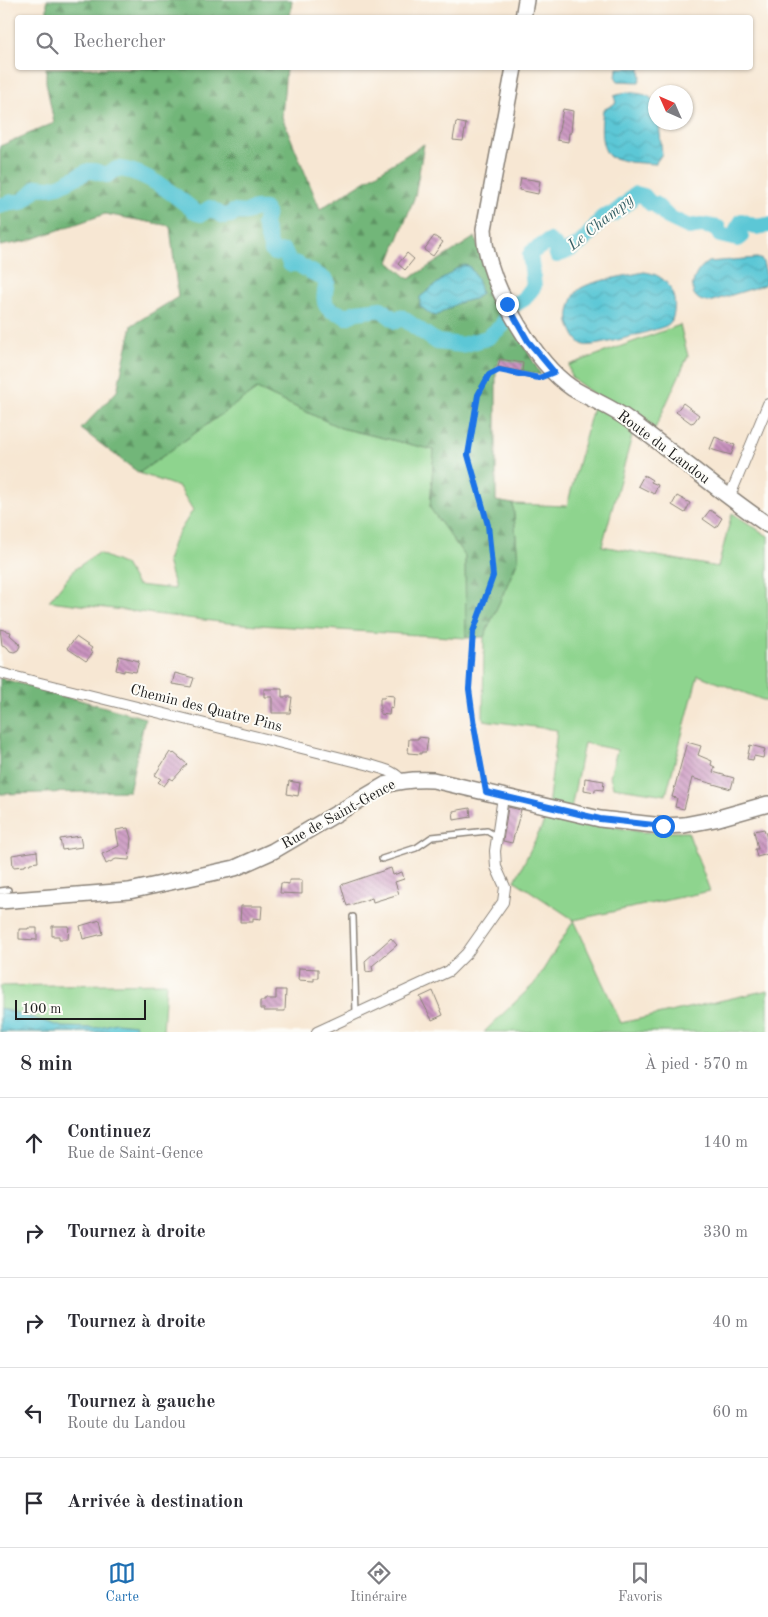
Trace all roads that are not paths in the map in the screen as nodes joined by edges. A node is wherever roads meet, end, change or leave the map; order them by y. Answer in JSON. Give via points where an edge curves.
{"nodes":[{"id":1,"x":526,"y":0,"type":"edge"},
{"id":2,"x":524,"y":15,"type":"edge"},
{"id":3,"x":514,"y":70,"type":"edge"},
{"id":4,"x":768,"y":404,"type":"edge"},
{"id":5,"x":729,"y":498,"type":"junction"},
{"id":6,"x":768,"y":524,"type":"edge"},
{"id":7,"x":0,"y":673,"type":"edge"},
{"id":8,"x":401,"y":780,"type":"junction"},
{"id":9,"x":504,"y":797,"type":"junction"},
{"id":10,"x":768,"y":804,"type":"edge"},
{"id":11,"x":497,"y":837,"type":"junction"},
{"id":12,"x":382,"y":859,"type":"dead end"},
{"id":13,"x":0,"y":891,"type":"edge"},
{"id":14,"x":4,"y":896,"type":"edge"},
{"id":15,"x":353,"y":917,"type":"dead end"},
{"id":16,"x":356,"y":1013,"type":"junction"},
{"id":17,"x":317,"y":1032,"type":"edge"}],
"edges":[{"from":1,"to":2,"type":"street"},
{"from":3,"to":5,"type":"street","name":"Route du Landou","via":[[484,229],[496,282],[507,304],[528,341],[554,372],[572,387],[627,418]]},
{"from":4,"to":5,"type":"street"},
{"from":5,"to":6,"type":"street","name":"Route du Landou"},
{"from":7,"to":8,"type":"street","name":"Chemin des Quatre Pins","via":[[370,765],[390,771]]},
{"from":8,"to":9,"type":"street","name":"Rue de Saint-Gence","via":[[433,780]]},
{"from":8,"to":14,"type":"street","name":"Rue de Saint-Gence","via":[[273,851],[235,868],[129,892]]},
{"from":9,"to":10,"type":"street","name":"Rue de Saint-Gence","via":[[600,819],[663,826],[715,819]]},
{"from":9,"to":11,"type":"street"},
{"from":11,"to":12,"type":"lane","via":[[487,831],[432,837],[416,848]]},
{"from":11,"to":16,"type":"street","via":[[496,867],[505,887],[503,902],[467,953],[449,971]]},
{"from":13,"to":14,"type":"lane"},
{"from":15,"to":16,"type":"lane"},
{"from":16,"to":17,"type":"street"}]}
